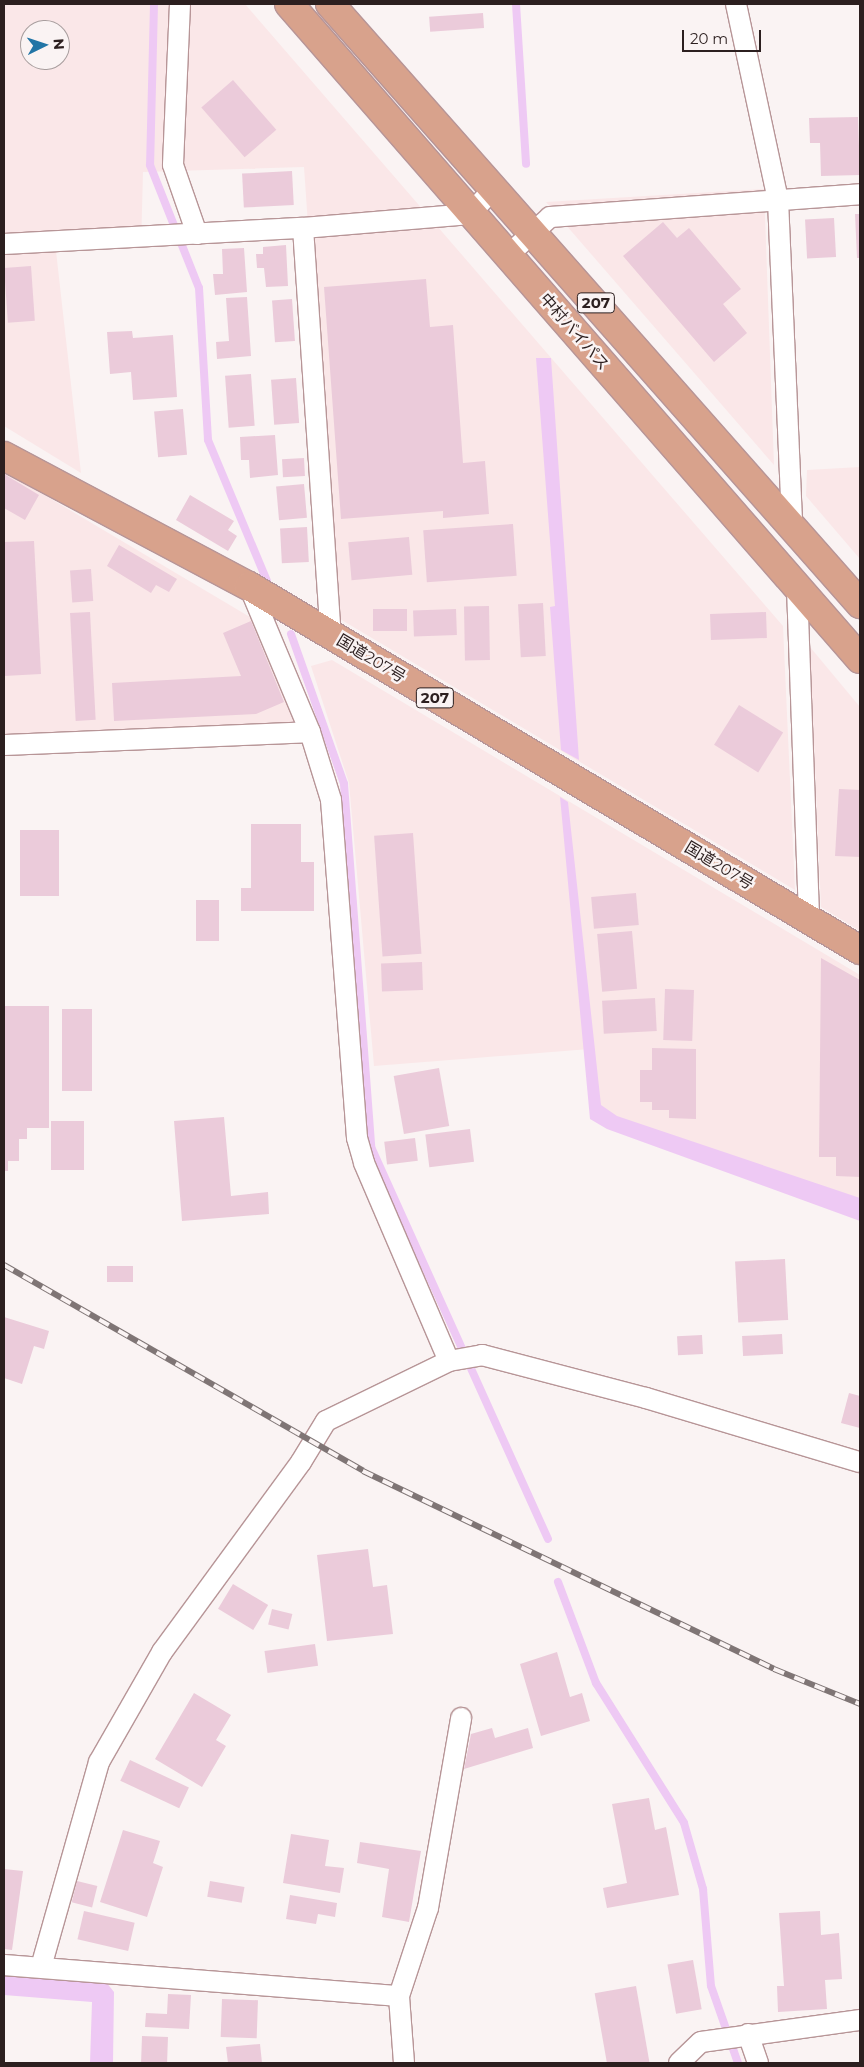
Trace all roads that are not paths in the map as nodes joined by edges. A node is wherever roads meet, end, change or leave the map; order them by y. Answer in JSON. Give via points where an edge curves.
{"nodes":[{"id":1,"x":180,"y":4,"type":"edge"},
{"id":2,"x":289,"y":4,"type":"edge"},
{"id":3,"x":330,"y":4,"type":"edge"},
{"id":4,"x":736,"y":4,"type":"edge"},
{"id":5,"x":492,"y":190,"type":"junction"},
{"id":6,"x":860,"y":194,"type":"edge"},
{"id":7,"x":778,"y":200,"type":"junction"},
{"id":8,"x":470,"y":214,"type":"junction"},
{"id":9,"x":303,"y":228,"type":"junction"},
{"id":10,"x":532,"y":231,"type":"junction"},
{"id":11,"x":184,"y":234,"type":"junction"},
{"id":12,"x":4,"y":244,"type":"edge"},
{"id":13,"x":507,"y":256,"type":"junction"},
{"id":14,"x":4,"y":456,"type":"edge"},
{"id":15,"x":792,"y":526,"type":"junction"},
{"id":16,"x":249,"y":586,"type":"junction"},
{"id":17,"x":797,"y":588,"type":"junction"},
{"id":18,"x":860,"y":604,"type":"edge"},
{"id":19,"x":331,"y":636,"type":"junction"},
{"id":20,"x":860,"y":659,"type":"edge"},
{"id":21,"x":310,"y":732,"type":"junction"},
{"id":22,"x":4,"y":744,"type":"edge"},
{"id":23,"x":809,"y":920,"type":"junction"},
{"id":24,"x":860,"y":950,"type":"edge"},
{"id":25,"x":460,"y":1359,"type":"junction"},
{"id":26,"x":860,"y":1462,"type":"edge"},
{"id":27,"x":461,"y":1718,"type":"dead end"},
{"id":28,"x":4,"y":1964,"type":"edge"},
{"id":29,"x":41,"y":1967,"type":"junction"},
{"id":30,"x":399,"y":1996,"type":"junction"},
{"id":31,"x":860,"y":2020,"type":"edge"},
{"id":32,"x":735,"y":2037,"type":"junction"},
{"id":33,"x":404,"y":2063,"type":"edge"},
{"id":34,"x":679,"y":2063,"type":"edge"},
{"id":35,"x":758,"y":2063,"type":"edge"}],
"edges":[{"from":1,"to":11,"type":"street","via":[[172,165]]},
{"from":2,"to":8,"type":"highway","name":"中村バイパス","number":"207"},
{"from":3,"to":5,"type":"highway","number":"207"},
{"from":4,"to":7,"type":"street"},
{"from":5,"to":8,"type":"street"},
{"from":5,"to":10,"type":"highway","number":"207"},
{"from":6,"to":7,"type":"street"},
{"from":7,"to":10,"type":"street","via":[[550,216]]},
{"from":7,"to":15,"type":"street"},
{"from":8,"to":9,"type":"street"},
{"from":8,"to":13,"type":"highway","name":"中村バイパス","number":"207"},
{"from":9,"to":11,"type":"street"},
{"from":9,"to":19,"type":"street"},
{"from":10,"to":13,"type":"street"},
{"from":10,"to":15,"type":"highway","number":"207"},
{"from":11,"to":12,"type":"street"},
{"from":13,"to":17,"type":"highway","name":"中村バイパス","number":"207"},
{"from":14,"to":16,"type":"highway","name":"国道207号","number":"207"},
{"from":15,"to":18,"type":"highway","number":"207"},
{"from":16,"to":19,"type":"highway","name":"国道207号","number":"207"},
{"from":16,"to":21,"type":"street"},
{"from":17,"to":20,"type":"highway","name":"中村バイパス","number":"207"},
{"from":17,"to":23,"type":"street"},
{"from":19,"to":23,"type":"highway","name":"国道207号","number":"207"},
{"from":21,"to":22,"type":"street"},
{"from":21,"to":25,"type":"street","via":[[331,800],[357,1138],[364,1163]]},
{"from":23,"to":24,"type":"highway","name":"国道207号","number":"207"},
{"from":25,"to":26,"type":"street","via":[[482,1355],[646,1398]]},
{"from":25,"to":29,"type":"street","via":[[326,1421],[301,1462],[162,1652],[99,1762]]},
{"from":27,"to":30,"type":"street","via":[[428,1908]]},
{"from":28,"to":29,"type":"street"},
{"from":29,"to":30,"type":"street"},
{"from":30,"to":33,"type":"street"},
{"from":31,"to":32,"type":"street"},
{"from":32,"to":34,"type":"street","via":[[701,2042]]},
{"from":32,"to":35,"type":"street"}]}
